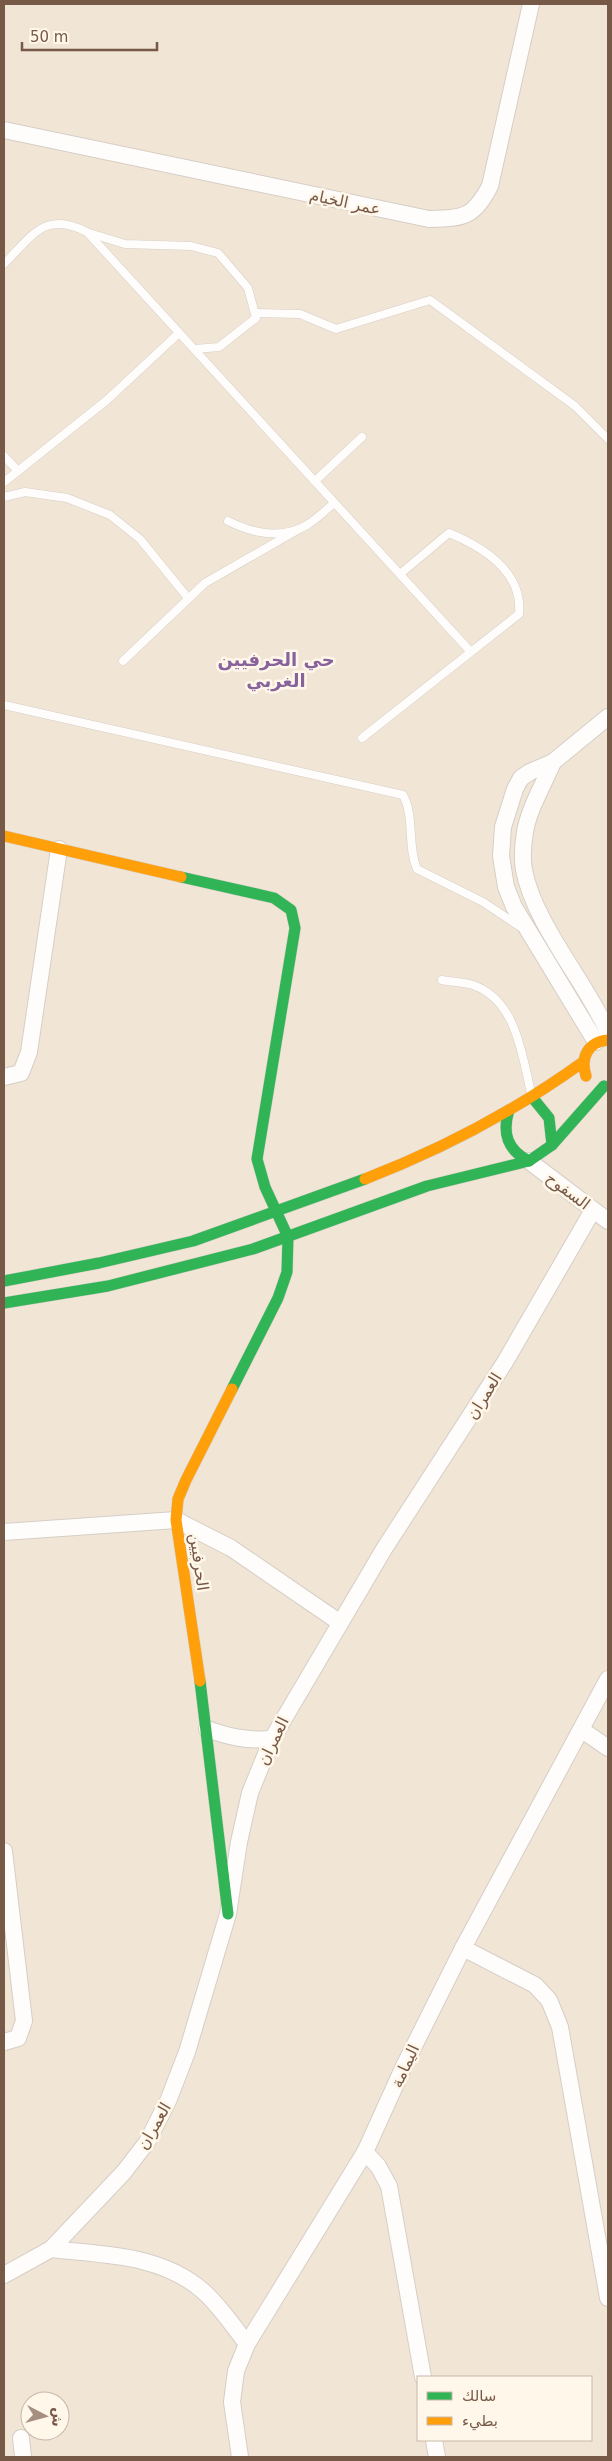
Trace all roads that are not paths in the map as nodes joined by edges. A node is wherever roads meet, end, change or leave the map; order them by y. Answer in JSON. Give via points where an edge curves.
{"nodes":[{"id":1,"x":531,"y":4,"type":"edge"},
{"id":2,"x":4,"y":130,"type":"edge"},
{"id":3,"x":89,"y":234,"type":"junction"},
{"id":4,"x":4,"y":264,"type":"edge"},
{"id":5,"x":255,"y":313,"type":"junction"},
{"id":6,"x":180,"y":333,"type":"junction"},
{"id":7,"x":195,"y":349,"type":"junction"},
{"id":8,"x":362,"y":437,"type":"dead end"},
{"id":9,"x":608,"y":439,"type":"edge"},
{"id":10,"x":4,"y":456,"type":"edge"},
{"id":11,"x":18,"y":470,"type":"junction"},
{"id":12,"x":314,"y":481,"type":"junction"},
{"id":13,"x":4,"y":482,"type":"edge"},
{"id":14,"x":4,"y":497,"type":"edge"},
{"id":15,"x":334,"y":502,"type":"junction"},
{"id":16,"x":228,"y":520,"type":"dead end"},
{"id":17,"x":299,"y":529,"type":"junction"},
{"id":18,"x":400,"y":574,"type":"junction"},
{"id":19,"x":188,"y":598,"type":"junction"},
{"id":20,"x":470,"y":650,"type":"junction"},
{"id":21,"x":123,"y":661,"type":"dead end"},
{"id":22,"x":4,"y":705,"type":"edge"},
{"id":23,"x":608,"y":717,"type":"edge"},
{"id":24,"x":362,"y":738,"type":"dead end"},
{"id":25,"x":553,"y":762,"type":"junction"},
{"id":26,"x":4,"y":836,"type":"edge"},
{"id":27,"x":59,"y":849,"type":"junction"},
{"id":28,"x":528,"y":932,"type":"junction"},
{"id":29,"x":442,"y":980,"type":"dead end"},
{"id":30,"x":604,"y":1038,"type":"edge"},
{"id":31,"x":583,"y":1062,"type":"junction"},
{"id":32,"x":4,"y":1077,"type":"edge"},
{"id":33,"x":606,"y":1086,"type":"edge"},
{"id":34,"x":532,"y":1097,"type":"junction"},
{"id":35,"x":509,"y":1110,"type":"junction"},
{"id":36,"x":552,"y":1145,"type":"junction"},
{"id":37,"x":528,"y":1161,"type":"junction"},
{"id":38,"x":593,"y":1210,"type":"junction"},
{"id":39,"x":276,"y":1212,"type":"junction"},
{"id":40,"x":608,"y":1221,"type":"edge"},
{"id":41,"x":288,"y":1237,"type":"junction"},
{"id":42,"x":4,"y":1281,"type":"edge"},
{"id":43,"x":4,"y":1303,"type":"edge"},
{"id":44,"x":176,"y":1520,"type":"junction"},
{"id":45,"x":4,"y":1532,"type":"edge"},
{"id":46,"x":339,"y":1622,"type":"junction"},
{"id":47,"x":608,"y":1679,"type":"edge"},
{"id":48,"x":207,"y":1730,"type":"junction"},
{"id":49,"x":582,"y":1730,"type":"junction"},
{"id":50,"x":272,"y":1739,"type":"junction"},
{"id":51,"x":608,"y":1748,"type":"edge"},
{"id":52,"x":4,"y":1851,"type":"edge"},
{"id":53,"x":228,"y":1914,"type":"junction"},
{"id":54,"x":463,"y":1948,"type":"junction"},
{"id":55,"x":4,"y":2042,"type":"edge"},
{"id":56,"x":365,"y":2152,"type":"junction"},
{"id":57,"x":601,"y":2215,"type":"edge"},
{"id":58,"x":51,"y":2249,"type":"junction"},
{"id":59,"x":4,"y":2275,"type":"edge"},
{"id":60,"x":608,"y":2298,"type":"edge"},
{"id":61,"x":247,"y":2344,"type":"junction"},
{"id":62,"x":423,"y":2376,"type":"edge"},
{"id":63,"x":21,"y":2441,"type":"edge"},
{"id":64,"x":434,"y":2441,"type":"edge"},
{"id":65,"x":23,"y":2457,"type":"edge"},
{"id":66,"x":240,"y":2457,"type":"edge"},
{"id":67,"x":437,"y":2457,"type":"edge"}],
"edges":[{"from":1,"to":2,"type":"street","name":"عمر الخيام","via":[[490,186],[471,213],[452,218],[429,220]]},
{"from":3,"to":4,"type":"lane","via":[[72,224],[55,222],[41,228]]},
{"from":3,"to":5,"type":"lane","via":[[125,244],[191,246],[218,253],[248,288]]},
{"from":3,"to":6,"type":"lane"},
{"from":5,"to":7,"type":"lane","via":[[256,318],[219,347]]},
{"from":5,"to":9,"type":"lane","via":[[300,314],[336,329],[430,300],[575,406]]},
{"from":6,"to":7,"type":"lane"},
{"from":6,"to":11,"type":"lane","via":[[107,400]]},
{"from":7,"to":12,"type":"lane"},
{"from":8,"to":12,"type":"lane"},
{"from":10,"to":11,"type":"lane"},
{"from":11,"to":13,"type":"lane"},
{"from":12,"to":15,"type":"lane"},
{"from":14,"to":19,"type":"lane","via":[[25,492],[66,498],[110,515],[140,539]]},
{"from":15,"to":17,"type":"lane"},
{"from":15,"to":18,"type":"lane"},
{"from":16,"to":17,"type":"lane","via":[[256,532],[286,533]]},
{"from":17,"to":19,"type":"lane","via":[[205,583]]},
{"from":18,"to":20,"type":"lane"},
{"from":18,"to":20,"type":"lane","via":[[449,533],[488,552],[513,580],[520,602],[518,614]]},
{"from":19,"to":21,"type":"lane"},
{"from":20,"to":24,"type":"lane"},
{"from":22,"to":28,"type":"lane","via":[[403,795],[408,804],[417,869],[483,902]]},
{"from":23,"to":25,"type":"street"},
{"from":25,"to":28,"type":"street","via":[[521,778],[503,827],[501,856],[506,887]]},
{"from":25,"to":30,"type":"street","via":[[525,832],[523,868],[535,902],[596,1006]]},
{"from":26,"to":27,"type":"main road"},
{"from":27,"to":32,"type":"street","via":[[29,1052],[21,1073]]},
{"from":27,"to":39,"type":"main road","via":[[274,898],[291,910],[295,928],[257,1159]]},
{"from":28,"to":30,"type":"street"},
{"from":29,"to":34,"type":"lane","via":[[473,985],[497,999],[516,1031]]},
{"from":30,"to":31,"type":"main road","via":[[585,1052]]},
{"from":31,"to":33,"type":"main road","via":[[586,1076],[594,1083]]},
{"from":31,"to":34,"type":"main road"},
{"from":33,"to":36,"type":"main road"},
{"from":34,"to":35,"type":"main road"},
{"from":34,"to":36,"type":"main road","via":[[551,1121]]},
{"from":35,"to":37,"type":"main road","via":[[504,1125],[507,1140],[515,1153]]},
{"from":35,"to":39,"type":"main road","via":[[410,1162]]},
{"from":36,"to":37,"type":"main road"},
{"from":37,"to":38,"type":"street","name":"السفوح"},
{"from":37,"to":41,"type":"main road","via":[[427,1186]]},
{"from":38,"to":40,"type":"street","name":"السفوح"},
{"from":38,"to":46,"type":"street","name":"العمران","via":[[505,1362]]},
{"from":39,"to":41,"type":"main road"},
{"from":39,"to":42,"type":"main road","via":[[194,1241]]},
{"from":41,"to":43,"type":"main road","via":[[108,1286]]},
{"from":41,"to":44,"type":"main road","name":"الحرفيين","via":[[288,1262],[283,1286],[186,1480],[178,1499]]},
{"from":44,"to":45,"type":"street"},
{"from":44,"to":46,"type":"street","via":[[230,1548]]},
{"from":44,"to":48,"type":"main road","name":"الحرفيين"},
{"from":46,"to":50,"type":"street","name":"العمران"},
{"from":47,"to":49,"type":"street","name":"اليمامة"},
{"from":48,"to":50,"type":"street","via":[[231,1738]]},
{"from":48,"to":53,"type":"main road","name":"الحرفيين"},
{"from":49,"to":51,"type":"street"},
{"from":49,"to":54,"type":"street","name":"اليمامة"},
{"from":50,"to":53,"type":"street","name":"العمران","via":[[250,1793]]},
{"from":52,"to":55,"type":"street","via":[[24,2021],[18,2038]]},
{"from":53,"to":58,"type":"street","name":"العمران","via":[[188,2052],[152,2134],[124,2172]]},
{"from":54,"to":56,"type":"street","name":"اليمامة"},
{"from":54,"to":57,"type":"street","via":[[535,1985],[550,2000],[560,2027]]},
{"from":56,"to":61,"type":"street","name":"اليمامة"},
{"from":56,"to":62,"type":"street","via":[[378,2166],[389,2186]]},
{"from":57,"to":60,"type":"street"},
{"from":58,"to":59,"type":"street","name":"العمران"},
{"from":58,"to":61,"type":"street","via":[[136,2258],[170,2269],[203,2292]]},
{"from":61,"to":66,"type":"street","name":"اليمامة","via":[[236,2371],[232,2402]]},
{"from":63,"to":65,"type":"street"},
{"from":64,"to":67,"type":"street"}]}
